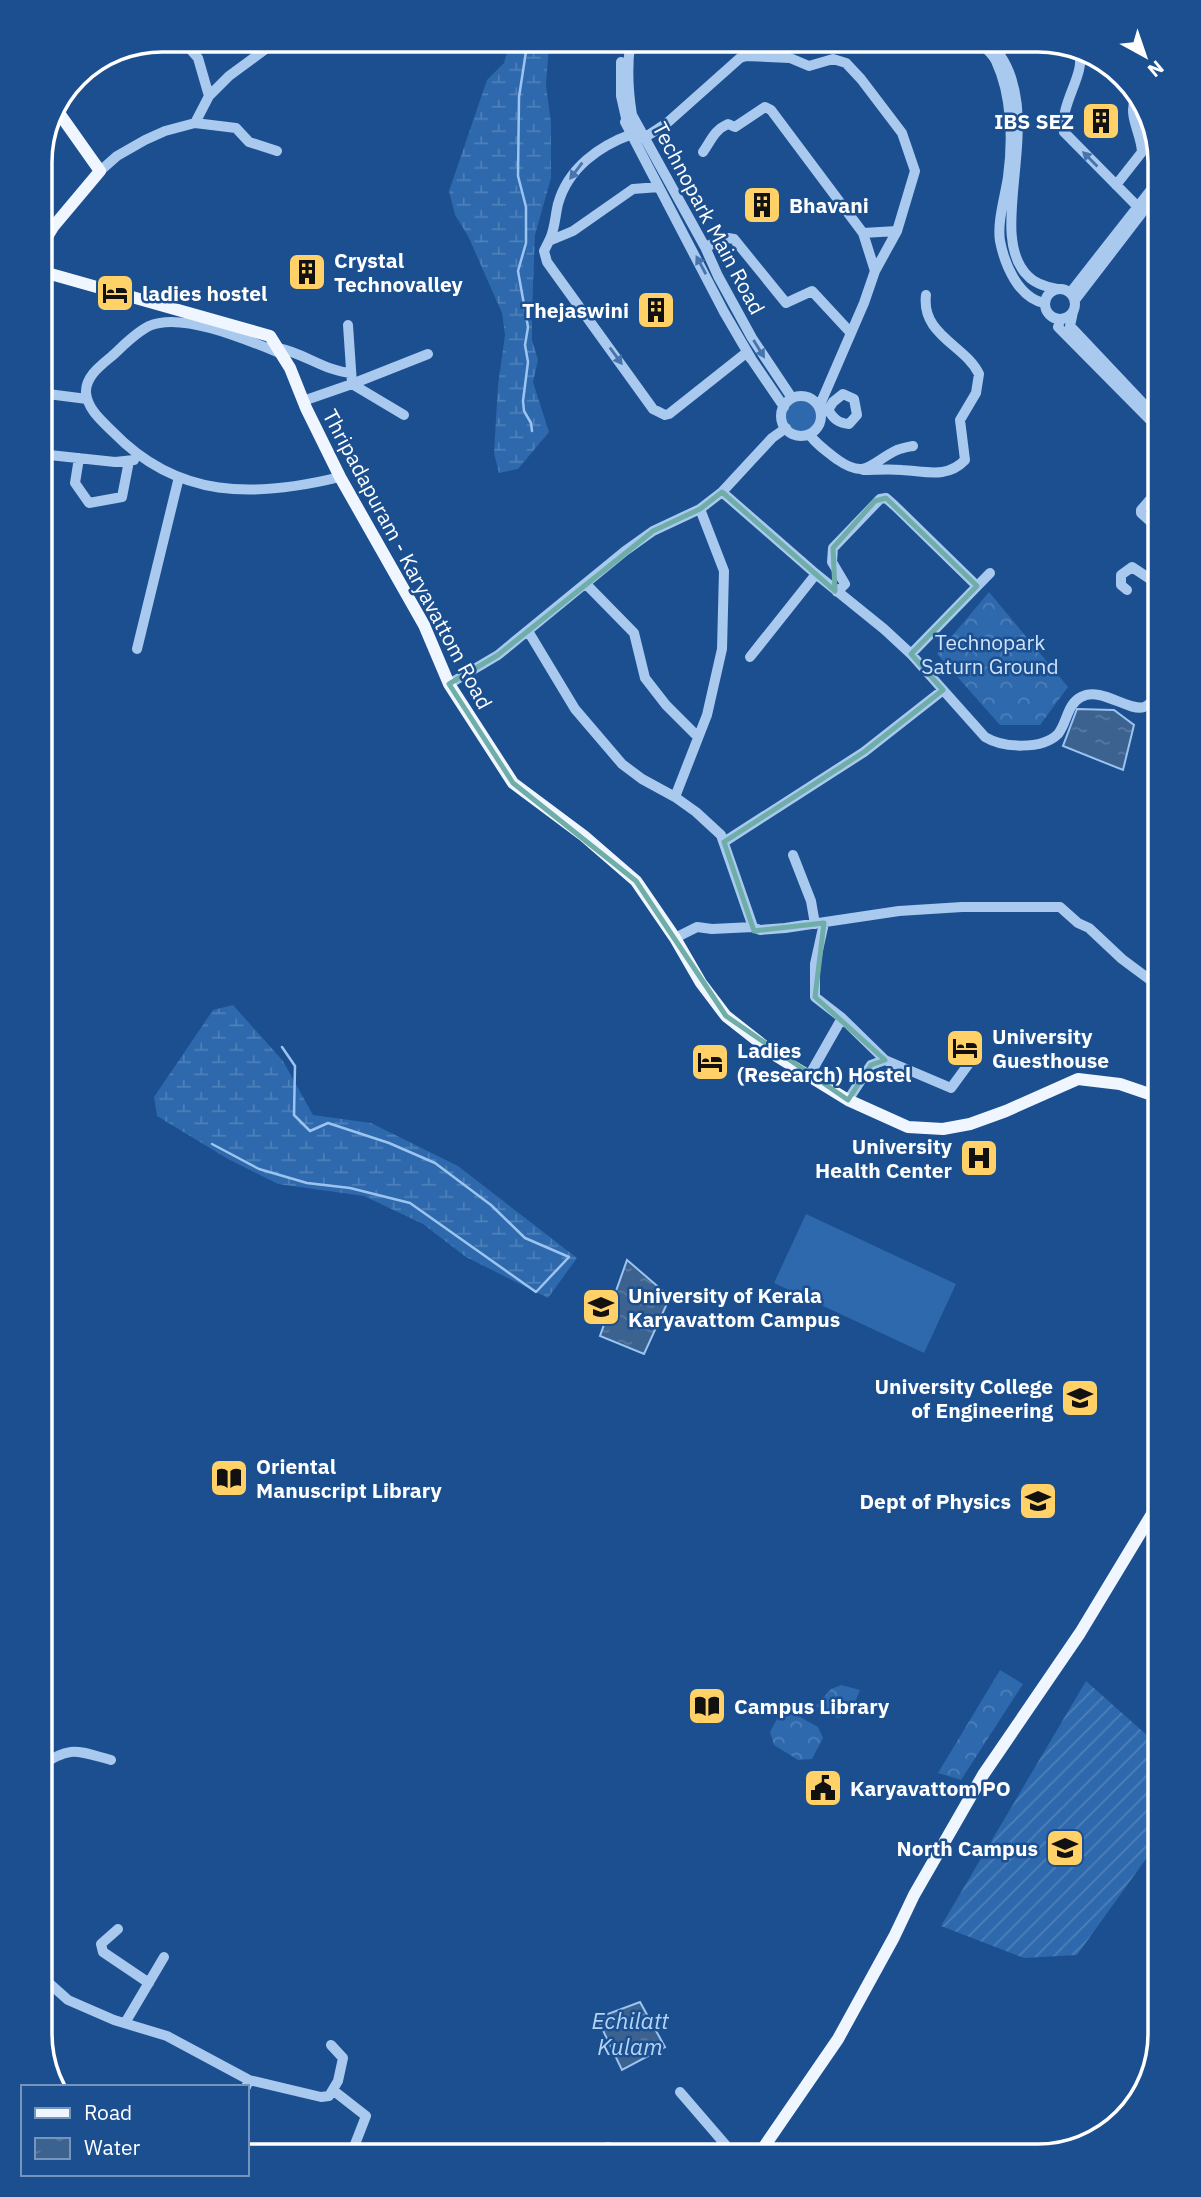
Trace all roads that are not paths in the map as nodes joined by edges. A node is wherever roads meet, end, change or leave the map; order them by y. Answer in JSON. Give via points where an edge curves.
{"nodes":[{"id":1,"x":193,"y":52,"type":"edge"},
{"id":2,"x":261,"y":52,"type":"edge"},
{"id":3,"x":623,"y":53,"type":"edge"},
{"id":4,"x":629,"y":53,"type":"edge"},
{"id":5,"x":989,"y":53,"type":"edge"},
{"id":6,"x":1000,"y":53,"type":"edge"},
{"id":7,"x":1081,"y":61,"type":"edge"},
{"id":8,"x":209,"y":96,"type":"junction"},
{"id":9,"x":1133,"y":106,"type":"edge"},
{"id":10,"x":62,"y":118,"type":"edge"},
{"id":11,"x":625,"y":122,"type":"junction"},
{"id":12,"x":195,"y":123,"type":"junction"},
{"id":13,"x":632,"y":134,"type":"junction"},
{"id":14,"x":644,"y":138,"type":"junction"},
{"id":15,"x":277,"y":151,"type":"dead end"},
{"id":16,"x":703,"y":152,"type":"dead end"},
{"id":17,"x":100,"y":171,"type":"junction"},
{"id":18,"x":1116,"y":185,"type":"junction"},
{"id":19,"x":659,"y":187,"type":"junction"},
{"id":20,"x":1148,"y":198,"type":"edge"},
{"id":21,"x":1148,"y":201,"type":"edge"},
{"id":22,"x":1143,"y":206,"type":"junction"},
{"id":23,"x":1148,"y":208,"type":"edge"},
{"id":24,"x":676,"y":217,"type":"junction"},
{"id":25,"x":53,"y":227,"type":"edge"},
{"id":26,"x":897,"y":231,"type":"junction"},
{"id":27,"x":863,"y":233,"type":"junction"},
{"id":28,"x":549,"y":241,"type":"junction"},
{"id":29,"x":705,"y":247,"type":"junction"},
{"id":30,"x":875,"y":271,"type":"junction"},
{"id":31,"x":53,"y":275,"type":"edge"},
{"id":32,"x":1057,"y":289,"type":"junction"},
{"id":33,"x":926,"y":295,"type":"dead end"},
{"id":34,"x":1072,"y":297,"type":"junction"},
{"id":35,"x":1044,"y":303,"type":"junction"},
{"id":36,"x":1073,"y":312,"type":"junction"},
{"id":37,"x":1060,"y":320,"type":"junction"},
{"id":38,"x":348,"y":325,"type":"dead end"},
{"id":39,"x":850,"y":332,"type":"junction"},
{"id":40,"x":280,"y":351,"type":"junction"},
{"id":41,"x":428,"y":354,"type":"dead end"},
{"id":42,"x":752,"y":360,"type":"junction"},
{"id":43,"x":352,"y":379,"type":"junction"},
{"id":44,"x":53,"y":395,"type":"edge"},
{"id":45,"x":792,"y":398,"type":"junction"},
{"id":46,"x":87,"y":399,"type":"junction"},
{"id":47,"x":303,"y":401,"type":"junction"},
{"id":48,"x":784,"y":407,"type":"junction"},
{"id":49,"x":822,"y":409,"type":"junction"},
{"id":50,"x":1148,"y":409,"type":"edge"},
{"id":51,"x":1148,"y":410,"type":"edge"},
{"id":52,"x":404,"y":415,"type":"dead end"},
{"id":53,"x":786,"y":428,"type":"junction"},
{"id":54,"x":808,"y":434,"type":"junction"},
{"id":55,"x":913,"y":446,"type":"dead end"},
{"id":56,"x":53,"y":455,"type":"edge"},
{"id":57,"x":79,"y":458,"type":"junction"},
{"id":58,"x":144,"y":458,"type":"junction"},
{"id":59,"x":129,"y":461,"type":"junction"},
{"id":60,"x":863,"y":470,"type":"junction"},
{"id":61,"x":179,"y":477,"type":"junction"},
{"id":62,"x":340,"y":477,"type":"junction"},
{"id":63,"x":722,"y":492,"type":"junction"},
{"id":64,"x":1148,"y":502,"type":"edge"},
{"id":65,"x":701,"y":509,"type":"junction"},
{"id":66,"x":1148,"y":519,"type":"edge"},
{"id":67,"x":990,"y":573,"type":"dead end"},
{"id":68,"x":816,"y":574,"type":"junction"},
{"id":69,"x":1148,"y":578,"type":"edge"},
{"id":70,"x":586,"y":584,"type":"junction"},
{"id":71,"x":977,"y":586,"type":"junction"},
{"id":72,"x":1127,"y":590,"type":"dead end"},
{"id":73,"x":837,"y":592,"type":"junction"},
{"id":74,"x":528,"y":631,"type":"junction"},
{"id":75,"x":137,"y":649,"type":"dead end"},
{"id":76,"x":911,"y":653,"type":"junction"},
{"id":77,"x":750,"y":657,"type":"dead end"},
{"id":78,"x":449,"y":684,"type":"junction"},
{"id":79,"x":943,"y":690,"type":"junction"},
{"id":80,"x":1148,"y":705,"type":"edge"},
{"id":81,"x":698,"y":737,"type":"junction"},
{"id":82,"x":675,"y":797,"type":"junction"},
{"id":83,"x":724,"y":842,"type":"junction"},
{"id":84,"x":793,"y":855,"type":"dead end"},
{"id":85,"x":819,"y":924,"type":"junction"},
{"id":86,"x":753,"y":927,"type":"junction"},
{"id":87,"x":675,"y":938,"type":"junction"},
{"id":88,"x":1148,"y":978,"type":"edge"},
{"id":89,"x":842,"y":1018,"type":"junction"},
{"id":90,"x":886,"y":1060,"type":"junction"},
{"id":91,"x":970,"y":1062,"type":"dead end"},
{"id":92,"x":809,"y":1076,"type":"junction"},
{"id":93,"x":1148,"y":1093,"type":"edge"},
{"id":94,"x":848,"y":1100,"type":"junction"},
{"id":95,"x":1148,"y":1521,"type":"edge"},
{"id":96,"x":53,"y":1758,"type":"edge"},
{"id":97,"x":111,"y":1760,"type":"dead end"},
{"id":98,"x":118,"y":1929,"type":"dead end"},
{"id":99,"x":164,"y":1957,"type":"dead end"},
{"id":100,"x":149,"y":1983,"type":"junction"},
{"id":101,"x":53,"y":1987,"type":"edge"},
{"id":102,"x":125,"y":2023,"type":"junction"},
{"id":103,"x":331,"y":2045,"type":"dead end"},
{"id":104,"x":248,"y":2083,"type":"edge"},
{"id":105,"x":334,"y":2091,"type":"junction"},
{"id":106,"x":680,"y":2092,"type":"dead end"},
{"id":107,"x":355,"y":2144,"type":"edge"},
{"id":108,"x":725,"y":2144,"type":"edge"},
{"id":109,"x":766,"y":2144,"type":"edge"}],
"edges":[{"from":1,"to":8,"type":"street"},
{"from":2,"to":8,"type":"street"},
{"from":3,"to":11,"type":"street","name":"Technopark Main Road"},
{"from":4,"to":14,"type":"street","name":"Technopark Main Road","via":[[632,115]]},
{"from":5,"to":35,"type":"street","via":[[996,60],[1010,110],[1009,175],[1000,240],[1011,274],[1022,290],[1030,299]]},
{"from":6,"to":32,"type":"street","via":[[1016,93],[1012,245],[1028,277]]},
{"from":18,"to":7,"type":"street","one_way":true,"via":[[1065,132],[1064,114]]},
{"from":8,"to":12,"type":"street"},
{"from":9,"to":18,"type":"street","via":[[1132,121],[1142,152]]},
{"from":10,"to":17,"type":"main road"},
{"from":11,"to":13,"type":"street","name":"Technopark Main Road"},
{"from":11,"to":24,"type":"street","name":"Technopark Main Road"},
{"from":12,"to":15,"type":"street","via":[[236,128],[249,142]]},
{"from":12,"to":17,"type":"street","via":[[145,140]]},
{"from":13,"to":19,"type":"street","name":"Technopark Main Road"},
{"from":13,"to":28,"type":"street","one_way":true,"via":[[607,145],[578,167],[559,201]]},
{"from":14,"to":26,"type":"street","via":[[740,58],[790,58],[809,66],[833,59],[846,63],[901,133],[912,160],[915,171]]},
{"from":14,"to":29,"type":"street","name":"Technopark Main Road"},
{"from":16,"to":27,"type":"street","via":[[721,127],[735,127],[765,107],[771,110]]},
{"from":17,"to":25,"type":"main road"},
{"from":18,"to":22,"type":"street"},
{"from":19,"to":24,"type":"street","name":"Technopark Main Road"},
{"from":19,"to":28,"type":"street","via":[[633,188],[573,231]]},
{"from":20,"to":22,"type":"street"},
{"from":21,"to":22,"type":"street"},
{"from":22,"to":23,"type":"street"},
{"from":22,"to":34,"type":"street"},
{"from":42,"to":24,"type":"street","name":"Technopark Main Road","one_way":true},
{"from":26,"to":27,"type":"street"},
{"from":26,"to":30,"type":"street"},
{"from":27,"to":30,"type":"street"},
{"from":28,"to":42,"type":"street","one_way":true,"via":[[544,251],[547,262],[653,409],[669,414],[746,354]]},
{"from":29,"to":39,"type":"street","via":[[734,239],[786,303],[812,291]]},
{"from":29,"to":45,"type":"street","name":"Technopark Main Road","one_way":true,"via":[[752,338]]},
{"from":30,"to":39,"type":"street"},
{"from":31,"to":40,"type":"main road","via":[[263,333]]},
{"from":32,"to":34,"type":"street"},
{"from":32,"to":35,"type":"street"},
{"from":33,"to":60,"type":"street","via":[[925,308],[935,330],[979,374],[976,393],[960,419],[965,460],[939,474]]},
{"from":34,"to":36,"type":"street"},
{"from":35,"to":37,"type":"street","via":[[1050,317]]},
{"from":36,"to":37,"type":"street"},
{"from":36,"to":50,"type":"street","via":[[1070,326]]},
{"from":37,"to":51,"type":"street","via":[[1058,327]]},
{"from":38,"to":43,"type":"street"},
{"from":39,"to":49,"type":"street"},
{"from":40,"to":43,"type":"street","via":[[293,351]]},
{"from":40,"to":46,"type":"street","via":[[201,327],[164,322],[139,333],[101,365],[88,381]]},
{"from":40,"to":47,"type":"main road","name":"Thripadapuram - Karyavattom Road"},
{"from":41,"to":43,"type":"street"},
{"from":42,"to":48,"type":"street","name":"Technopark Main Road"},
{"from":43,"to":47,"type":"street"},
{"from":43,"to":52,"type":"street"},
{"from":44,"to":46,"type":"street"},
{"from":45,"to":48,"type":"street"},
{"from":45,"to":49,"type":"street","via":[[804,396]]},
{"from":46,"to":58,"type":"street","via":[[114,433]]},
{"from":47,"to":62,"type":"main road","name":"Thripadapuram - Karyavattom Road"},
{"from":48,"to":53,"type":"street","name":"Technopark Main Road"},
{"from":49,"to":54,"type":"street","via":[[819,425]]},
{"from":53,"to":54,"type":"street"},
{"from":53,"to":63,"type":"street"},
{"from":54,"to":60,"type":"street","via":[[825,453],[849,468]]},
{"from":55,"to":60,"type":"street"},
{"from":56,"to":57,"type":"street"},
{"from":57,"to":59,"type":"street"},
{"from":57,"to":59,"type":"street","via":[[75,483],[89,503],[122,497]]},
{"from":58,"to":59,"type":"street"},
{"from":58,"to":61,"type":"street"},
{"from":61,"to":62,"type":"street","via":[[250,491]]},
{"from":61,"to":75,"type":"street"},
{"from":62,"to":78,"type":"main road","name":"Thripadapuram - Karyavattom Road","via":[[424,625]]},
{"from":63,"to":65,"type":"street"},
{"from":63,"to":68,"type":"street"},
{"from":64,"to":66,"type":"street","via":[[1141,510]]},
{"from":65,"to":70,"type":"street","via":[[653,531]]},
{"from":65,"to":81,"type":"street","via":[[724,571],[725,586],[722,649]]},
{"from":67,"to":71,"type":"street"},
{"from":68,"to":73,"type":"street"},
{"from":68,"to":77,"type":"street"},
{"from":69,"to":72,"type":"street","via":[[1132,567],[1121,575]]},
{"from":70,"to":74,"type":"street"},
{"from":70,"to":81,"type":"street","via":[[634,633],[649,685]]},
{"from":71,"to":73,"type":"street","via":[[886,498],[833,548],[832,562],[845,584]]},
{"from":71,"to":76,"type":"street"},
{"from":73,"to":76,"type":"street"},
{"from":74,"to":78,"type":"street","via":[[498,656]]},
{"from":74,"to":82,"type":"street","via":[[561,690],[598,737],[622,764]]},
{"from":76,"to":79,"type":"street"},
{"from":78,"to":87,"type":"main road","name":"Thripadapuram - Karyavattom Road","via":[[513,783],[584,835],[636,881]]},
{"from":79,"to":80,"type":"street","via":[[985,737],[996,744],[1016,746],[1052,738],[1075,701],[1087,695],[1137,708]]},
{"from":79,"to":83,"type":"street","via":[[864,752]]},
{"from":81,"to":82,"type":"street"},
{"from":82,"to":83,"type":"street"},
{"from":83,"to":86,"type":"street"},
{"from":84,"to":85,"type":"street"},
{"from":85,"to":86,"type":"street"},
{"from":85,"to":88,"type":"street","via":[[899,911],[1060,907]]},
{"from":85,"to":89,"type":"street","via":[[816,997]]},
{"from":86,"to":87,"type":"street","via":[[697,927]]},
{"from":87,"to":92,"type":"main road","name":"Thripadapuram - Karyavattom Road","via":[[726,1016]]},
{"from":89,"to":90,"type":"street"},
{"from":89,"to":92,"type":"street"},
{"from":90,"to":91,"type":"street","via":[[951,1088]]},
{"from":90,"to":94,"type":"street","via":[[871,1065]]},
{"from":92,"to":94,"type":"main road","name":"Thripadapuram - Karyavattom Road"},
{"from":93,"to":94,"type":"main road","name":"Thripadapuram - Karyavattom Road","via":[[1121,1084],[1078,1079],[1006,1111],[943,1129],[908,1127]]},
{"from":95,"to":109,"type":"main road","via":[[1087,1622],[983,1775],[838,2039]]},
{"from":96,"to":97,"type":"street","via":[[73,1750]]},
{"from":98,"to":100,"type":"street","via":[[101,1944],[103,1952]]},
{"from":99,"to":100,"type":"street"},
{"from":100,"to":102,"type":"street"},
{"from":101,"to":102,"type":"street","via":[[68,2000]]},
{"from":102,"to":104,"type":"street","via":[[167,2036]]},
{"from":103,"to":105,"type":"street","via":[[343,2058]]},
{"from":104,"to":105,"type":"street","via":[[321,2097]]},
{"from":105,"to":107,"type":"street","via":[[366,2116]]},
{"from":106,"to":108,"type":"street"}]}
